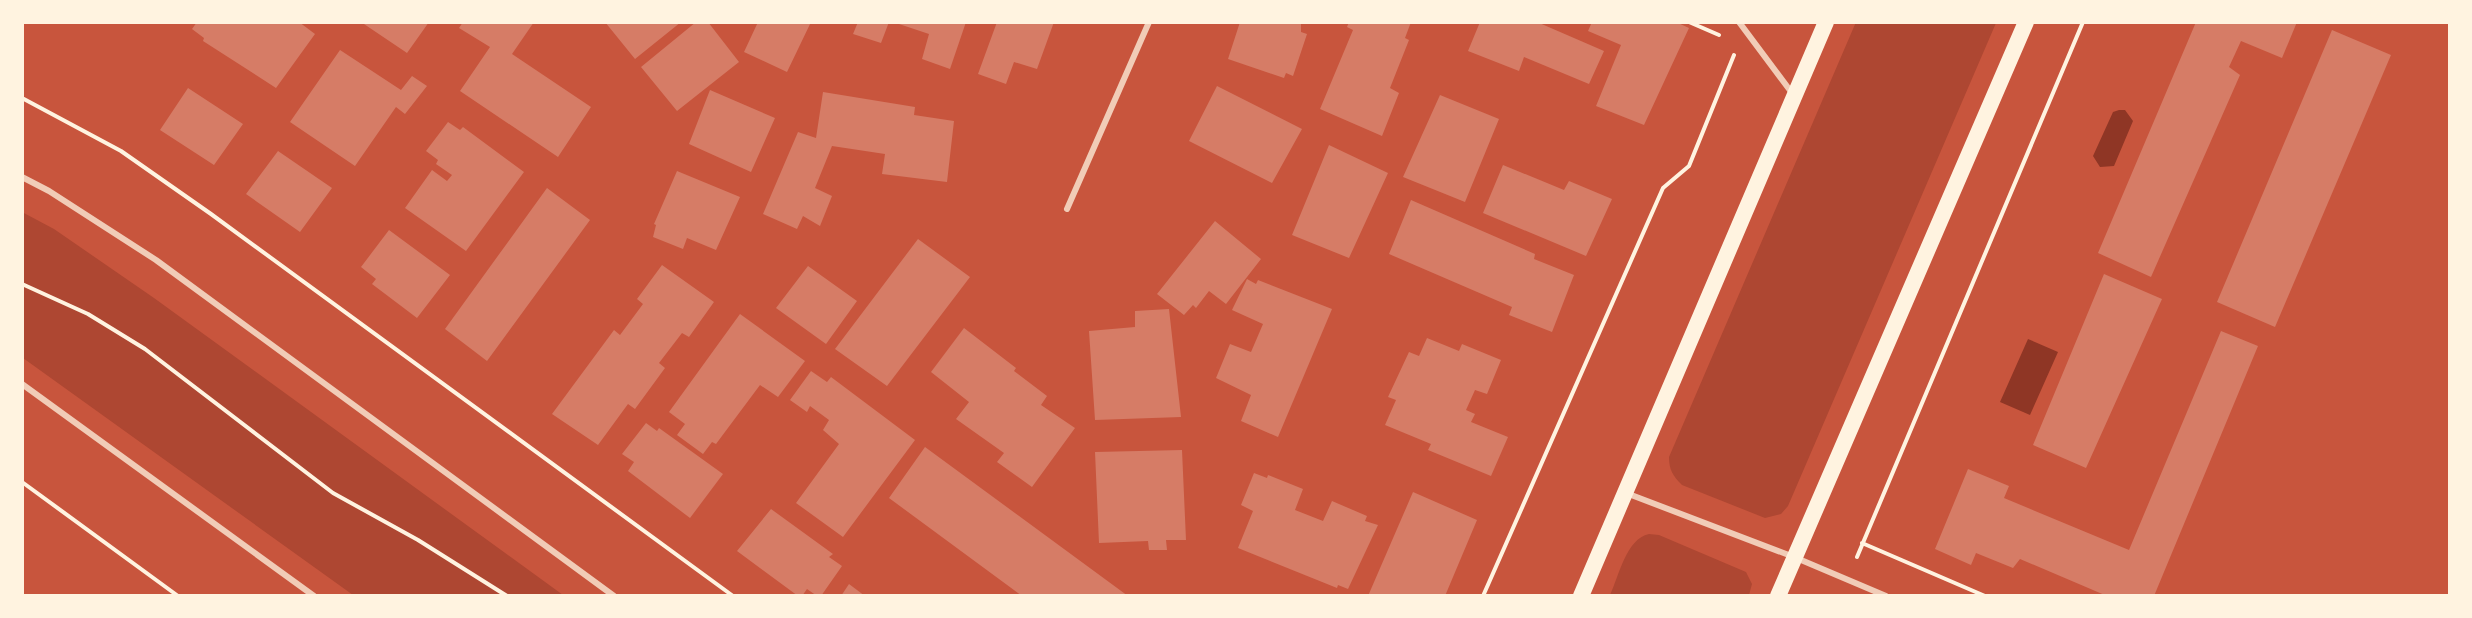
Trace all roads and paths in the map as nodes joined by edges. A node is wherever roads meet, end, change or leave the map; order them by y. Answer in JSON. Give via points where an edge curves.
{"nodes":[{"id":1,"x":1149,"y":22,"type":"edge"},
{"id":2,"x":1689,"y":22,"type":"edge"},
{"id":3,"x":1739,"y":22,"type":"edge"},
{"id":4,"x":1826,"y":22,"type":"edge"},
{"id":5,"x":2026,"y":22,"type":"edge"},
{"id":6,"x":2083,"y":22,"type":"edge"},
{"id":7,"x":1744,"y":29,"type":"junction"},
{"id":8,"x":1739,"y":44,"type":"junction"},
{"id":9,"x":1794,"y":96,"type":"junction"},
{"id":10,"x":22,"y":98,"type":"edge"},
{"id":11,"x":22,"y":177,"type":"edge"},
{"id":12,"x":1067,"y":209,"type":"dead end"},
{"id":13,"x":22,"y":284,"type":"edge"},
{"id":14,"x":22,"y":384,"type":"edge"},
{"id":15,"x":22,"y":482,"type":"edge"},
{"id":16,"x":1625,"y":493,"type":"junction"},
{"id":17,"x":1862,"y":543,"type":"junction"},
{"id":18,"x":1794,"y":557,"type":"junction"},
{"id":19,"x":1849,"y":580,"type":"junction"},
{"id":20,"x":178,"y":596,"type":"edge"},
{"id":21,"x":314,"y":596,"type":"edge"},
{"id":22,"x":507,"y":596,"type":"edge"},
{"id":23,"x":614,"y":596,"type":"edge"},
{"id":24,"x":733,"y":596,"type":"edge"},
{"id":25,"x":1483,"y":596,"type":"edge"},
{"id":26,"x":1581,"y":596,"type":"edge"},
{"id":27,"x":1778,"y":596,"type":"edge"},
{"id":28,"x":1886,"y":596,"type":"edge"},
{"id":29,"x":1985,"y":596,"type":"edge"}],
"edges":[{"from":1,"to":12,"type":"street"},
{"from":2,"to":8,"type":"path"},
{"from":3,"to":7,"type":"street"},
{"from":4,"to":9,"type":"highway"},
{"from":5,"to":18,"type":"highway"},
{"from":6,"to":17,"type":"path"},
{"from":7,"to":8,"type":"path"},
{"from":7,"to":9,"type":"street"},
{"from":8,"to":25,"type":"path","via":[[1689,166],[1663,188]]},
{"from":9,"to":16,"type":"highway"},
{"from":10,"to":24,"type":"path","via":[[121,151]]},
{"from":11,"to":23,"type":"street","via":[[156,260]]},
{"from":13,"to":22,"type":"path","via":[[88,314],[145,349],[333,493]]},
{"from":14,"to":21,"type":"street"},
{"from":15,"to":20,"type":"path"},
{"from":16,"to":18,"type":"street"},
{"from":16,"to":26,"type":"highway"},
{"from":17,"to":19,"type":"path"},
{"from":17,"to":29,"type":"path"},
{"from":18,"to":19,"type":"street"},
{"from":18,"to":27,"type":"highway"},
{"from":19,"to":28,"type":"street"}]}
